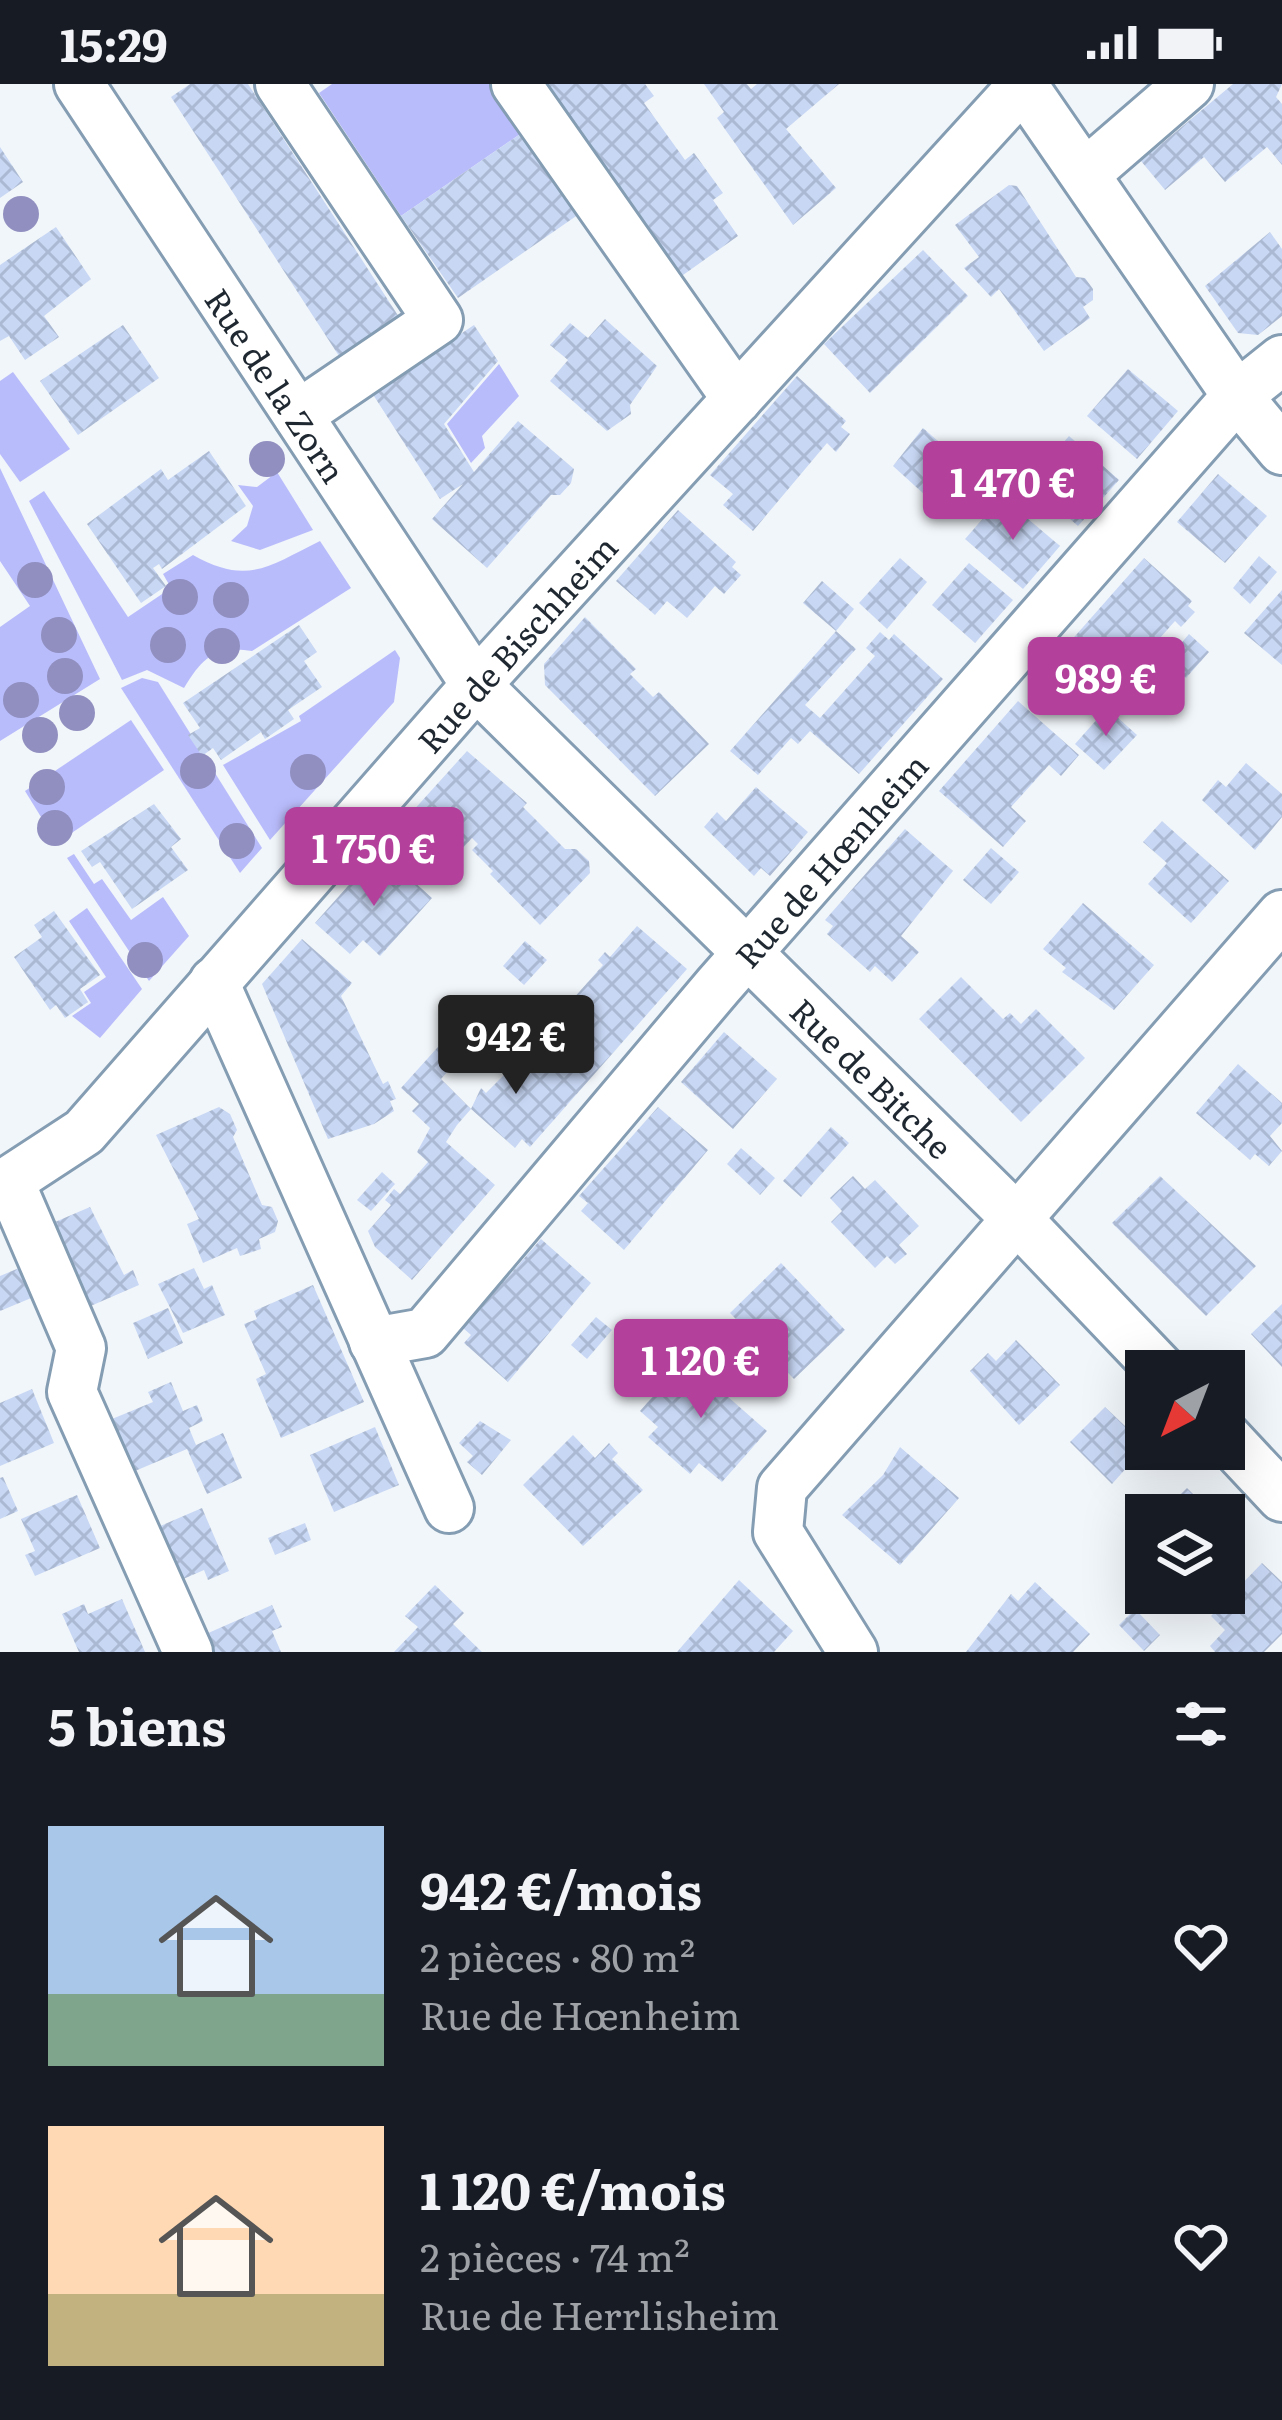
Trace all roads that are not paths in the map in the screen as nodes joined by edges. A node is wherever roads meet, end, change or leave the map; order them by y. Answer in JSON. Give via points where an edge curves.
{"nodes":[{"id":1,"x":79,"y":84,"type":"edge"},
{"id":2,"x":280,"y":84,"type":"edge"},
{"id":3,"x":516,"y":84,"type":"edge"},
{"id":4,"x":1023,"y":84,"type":"edge"},
{"id":5,"x":1189,"y":84,"type":"edge"},
{"id":6,"x":1085,"y":174,"type":"junction"},
{"id":7,"x":1282,"y":360,"type":"edge"},
{"id":8,"x":1237,"y":396,"type":"junction"},
{"id":9,"x":737,"y":399,"type":"junction"},
{"id":10,"x":298,"y":415,"type":"junction"},
{"id":11,"x":1282,"y":450,"type":"edge"},
{"id":12,"x":476,"y":685,"type":"junction"},
{"id":13,"x":1282,"y":915,"type":"edge"},
{"id":14,"x":748,"y":952,"type":"junction"},
{"id":15,"x":214,"y":982,"type":"junction"},
{"id":16,"x":5,"y":1185,"type":"edge"},
{"id":17,"x":1017,"y":1219,"type":"junction"},
{"id":18,"x":374,"y":1342,"type":"junction"},
{"id":19,"x":1142,"y":1350,"type":"edge"},
{"id":20,"x":1245,"y":1457,"type":"edge"},
{"id":21,"x":1282,"y":1497,"type":"edge"},
{"id":22,"x":449,"y":1508,"type":"dead end"},
{"id":23,"x":188,"y":1652,"type":"edge"},
{"id":24,"x":853,"y":1652,"type":"edge"}],
"edges":[{"from":1,"to":10,"type":"street","name":"Rue de la Zorn"},
{"from":2,"to":10,"type":"street","via":[[438,320]]},
{"from":3,"to":9,"type":"street"},
{"from":4,"to":6,"type":"street"},
{"from":4,"to":9,"type":"street","name":"Rue de Bischheim"},
{"from":5,"to":6,"type":"street"},
{"from":6,"to":8,"type":"street"},
{"from":7,"to":8,"type":"street","name":"Rue de Hœnheim"},
{"from":8,"to":11,"type":"street"},
{"from":8,"to":14,"type":"street","name":"Rue de Hœnheim"},
{"from":9,"to":12,"type":"street","name":"Rue de Bischheim"},
{"from":10,"to":12,"type":"street","name":"Rue de la Zorn"},
{"from":12,"to":14,"type":"street","name":"Rue de Bitche"},
{"from":12,"to":15,"type":"street","name":"Rue de Bischheim"},
{"from":13,"to":17,"type":"street"},
{"from":14,"to":17,"type":"street","name":"Rue de Bitche"},
{"from":14,"to":18,"type":"street","name":"Rue de Hœnheim","via":[[424,1333]]},
{"from":15,"to":16,"type":"street","name":"Rue de Bischheim","via":[[83,1132]]},
{"from":15,"to":18,"type":"street"},
{"from":16,"to":23,"type":"street","via":[[81,1348],[72,1392]]},
{"from":17,"to":19,"type":"street","name":"Rue de Bitche"},
{"from":17,"to":24,"type":"street","via":[[782,1488],[778,1532]]},
{"from":18,"to":22,"type":"street"},
{"from":20,"to":21,"type":"street"}]}
